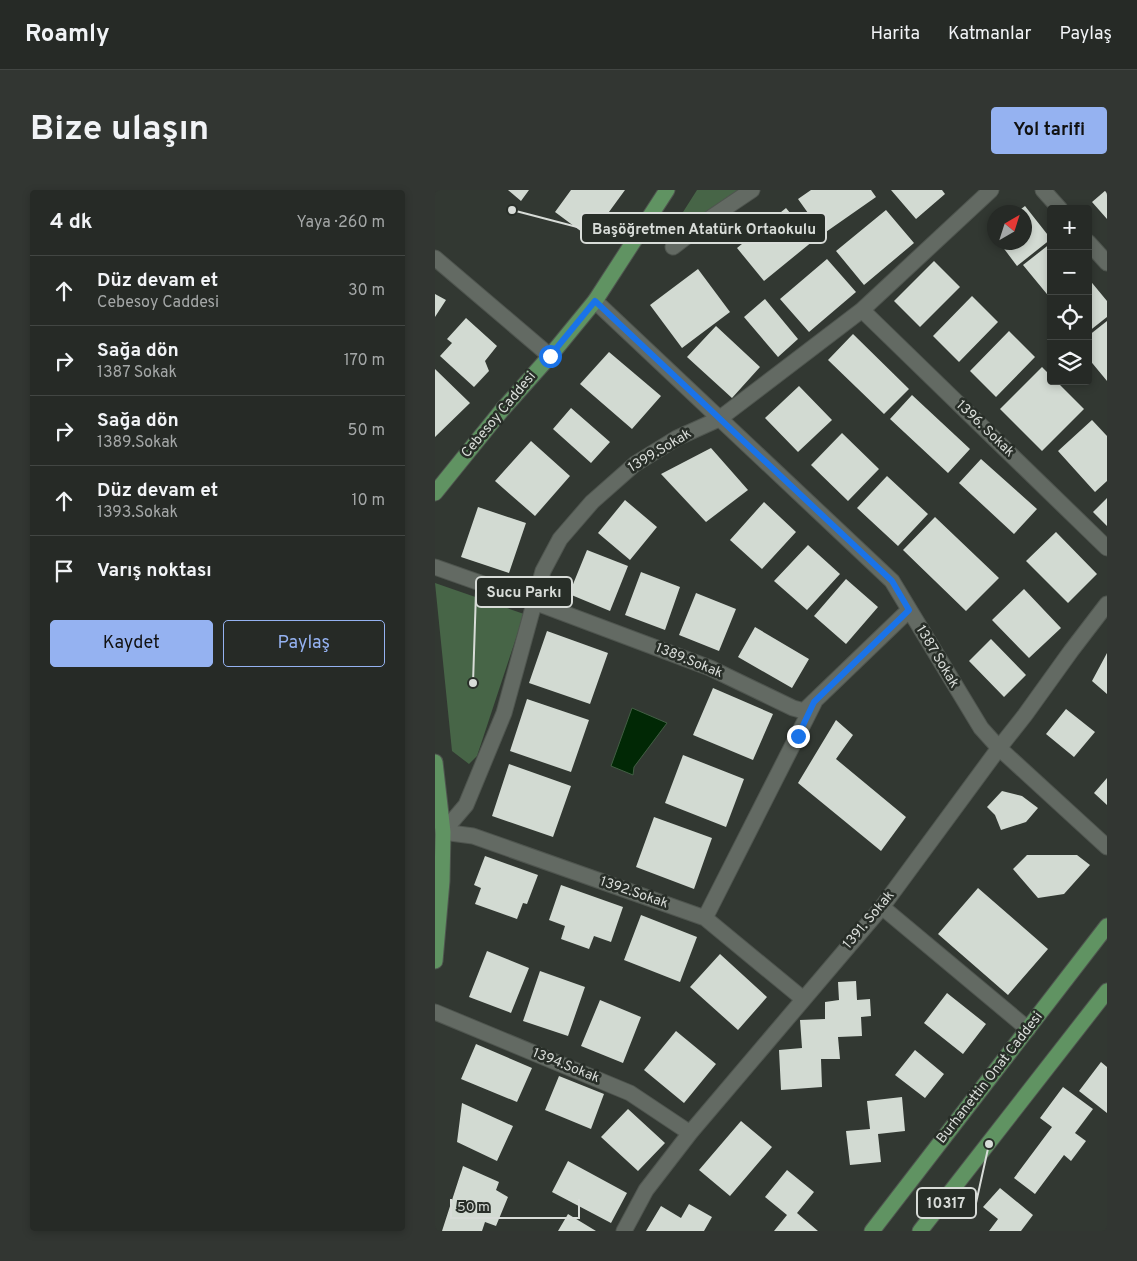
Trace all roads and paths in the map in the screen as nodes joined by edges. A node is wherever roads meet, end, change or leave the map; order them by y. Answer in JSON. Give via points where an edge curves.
{"nodes":[{"id":1,"x":667,"y":190,"type":"edge"},
{"id":2,"x":752,"y":190,"type":"edge"},
{"id":3,"x":991,"y":190,"type":"edge"},
{"id":4,"x":1043,"y":190,"type":"edge"},
{"id":5,"x":1056,"y":205,"type":"edge"},
{"id":6,"x":1092,"y":246,"type":"edge"},
{"id":7,"x":673,"y":247,"type":"dead end"},
{"id":8,"x":435,"y":258,"type":"edge"},
{"id":9,"x":1107,"y":263,"type":"edge"},
{"id":10,"x":595,"y":301,"type":"junction"},
{"id":11,"x":862,"y":310,"type":"junction"},
{"id":12,"x":550,"y":356,"type":"junction"},
{"id":13,"x":719,"y":418,"type":"junction"},
{"id":14,"x":435,"y":493,"type":"edge"},
{"id":15,"x":1107,"y":548,"type":"edge"},
{"id":16,"x":435,"y":567,"type":"edge"},
{"id":17,"x":534,"y":602,"type":"junction"},
{"id":18,"x":1107,"y":604,"type":"edge"},
{"id":19,"x":909,"y":610,"type":"junction"},
{"id":20,"x":814,"y":702,"type":"junction"},
{"id":21,"x":999,"y":748,"type":"junction"},
{"id":22,"x":435,"y":762,"type":"edge"},
{"id":23,"x":443,"y":832,"type":"junction"},
{"id":24,"x":1107,"y":847,"type":"edge"},
{"id":25,"x":439,"y":881,"type":"edge"},
{"id":26,"x":882,"y":907,"type":"junction"},
{"id":27,"x":705,"y":918,"type":"junction"},
{"id":28,"x":1107,"y":926,"type":"edge"},
{"id":29,"x":435,"y":961,"type":"edge"},
{"id":30,"x":1107,"y":991,"type":"edge"},
{"id":31,"x":803,"y":998,"type":"junction"},
{"id":32,"x":435,"y":1012,"type":"edge"},
{"id":33,"x":1028,"y":1029,"type":"junction"},
{"id":34,"x":690,"y":1133,"type":"junction"},
{"id":35,"x":624,"y":1231,"type":"edge"},
{"id":36,"x":873,"y":1231,"type":"edge"},
{"id":37,"x":920,"y":1231,"type":"edge"}],
"edges":[{"from":1,"to":10,"type":"main road","name":"Cebesoy Caddesi"},
{"from":2,"to":7,"type":"street"},
{"from":3,"to":11,"type":"street","name":"1399.Sokak"},
{"from":4,"to":5,"type":"street"},
{"from":6,"to":9,"type":"street"},
{"from":8,"to":12,"type":"street"},
{"from":10,"to":12,"type":"main road","name":"Cebesoy Caddesi"},
{"from":10,"to":13,"type":"street","name":"1387 Sokak"},
{"from":11,"to":13,"type":"street","name":"1399.Sokak"},
{"from":11,"to":15,"type":"street","name":"1396. Sokak"},
{"from":12,"to":14,"type":"main road","name":"Cebesoy Caddesi"},
{"from":13,"to":17,"type":"street","name":"1399.Sokak","via":[[677,438],[635,464],[593,502],[560,539],[543,571]]},
{"from":13,"to":19,"type":"street","name":"1387 Sokak","via":[[892,581]]},
{"from":16,"to":17,"type":"street","name":"1389.Sokak"},
{"from":17,"to":20,"type":"street","name":"1389.Sokak","via":[[710,668],[793,708],[804,711]]},
{"from":17,"to":23,"type":"street","name":"1399.Sokak","via":[[504,713],[466,806]]},
{"from":18,"to":21,"type":"street","name":"1391. Sokak"},
{"from":19,"to":20,"type":"street","name":"1389.Sokak"},
{"from":19,"to":21,"type":"street","name":"1387 Sokak","via":[[981,728]]},
{"from":20,"to":27,"type":"street"},
{"from":21,"to":24,"type":"street","name":"1387 Sokak"},
{"from":21,"to":26,"type":"street","name":"1391. Sokak"},
{"from":22,"to":23,"type":"main road"},
{"from":23,"to":25,"type":"main road"},
{"from":23,"to":27,"type":"street","name":"1392.Sokak","via":[[473,836]]},
{"from":25,"to":29,"type":"main road"},
{"from":26,"to":31,"type":"street","name":"1391. Sokak"},
{"from":26,"to":33,"type":"street"},
{"from":27,"to":31,"type":"street","name":"1392.Sokak"},
{"from":28,"to":33,"type":"main road","name":"Burhanettin Onat Caddesi"},
{"from":30,"to":37,"type":"main road"},
{"from":31,"to":34,"type":"street","name":"1391. Sokak"},
{"from":32,"to":34,"type":"street","name":"1394.Sokak","via":[[630,1093]]},
{"from":33,"to":36,"type":"main road","name":"Burhanettin Onat Caddesi"},
{"from":34,"to":35,"type":"street","name":"1391. Sokak","via":[[646,1190]]}]}
